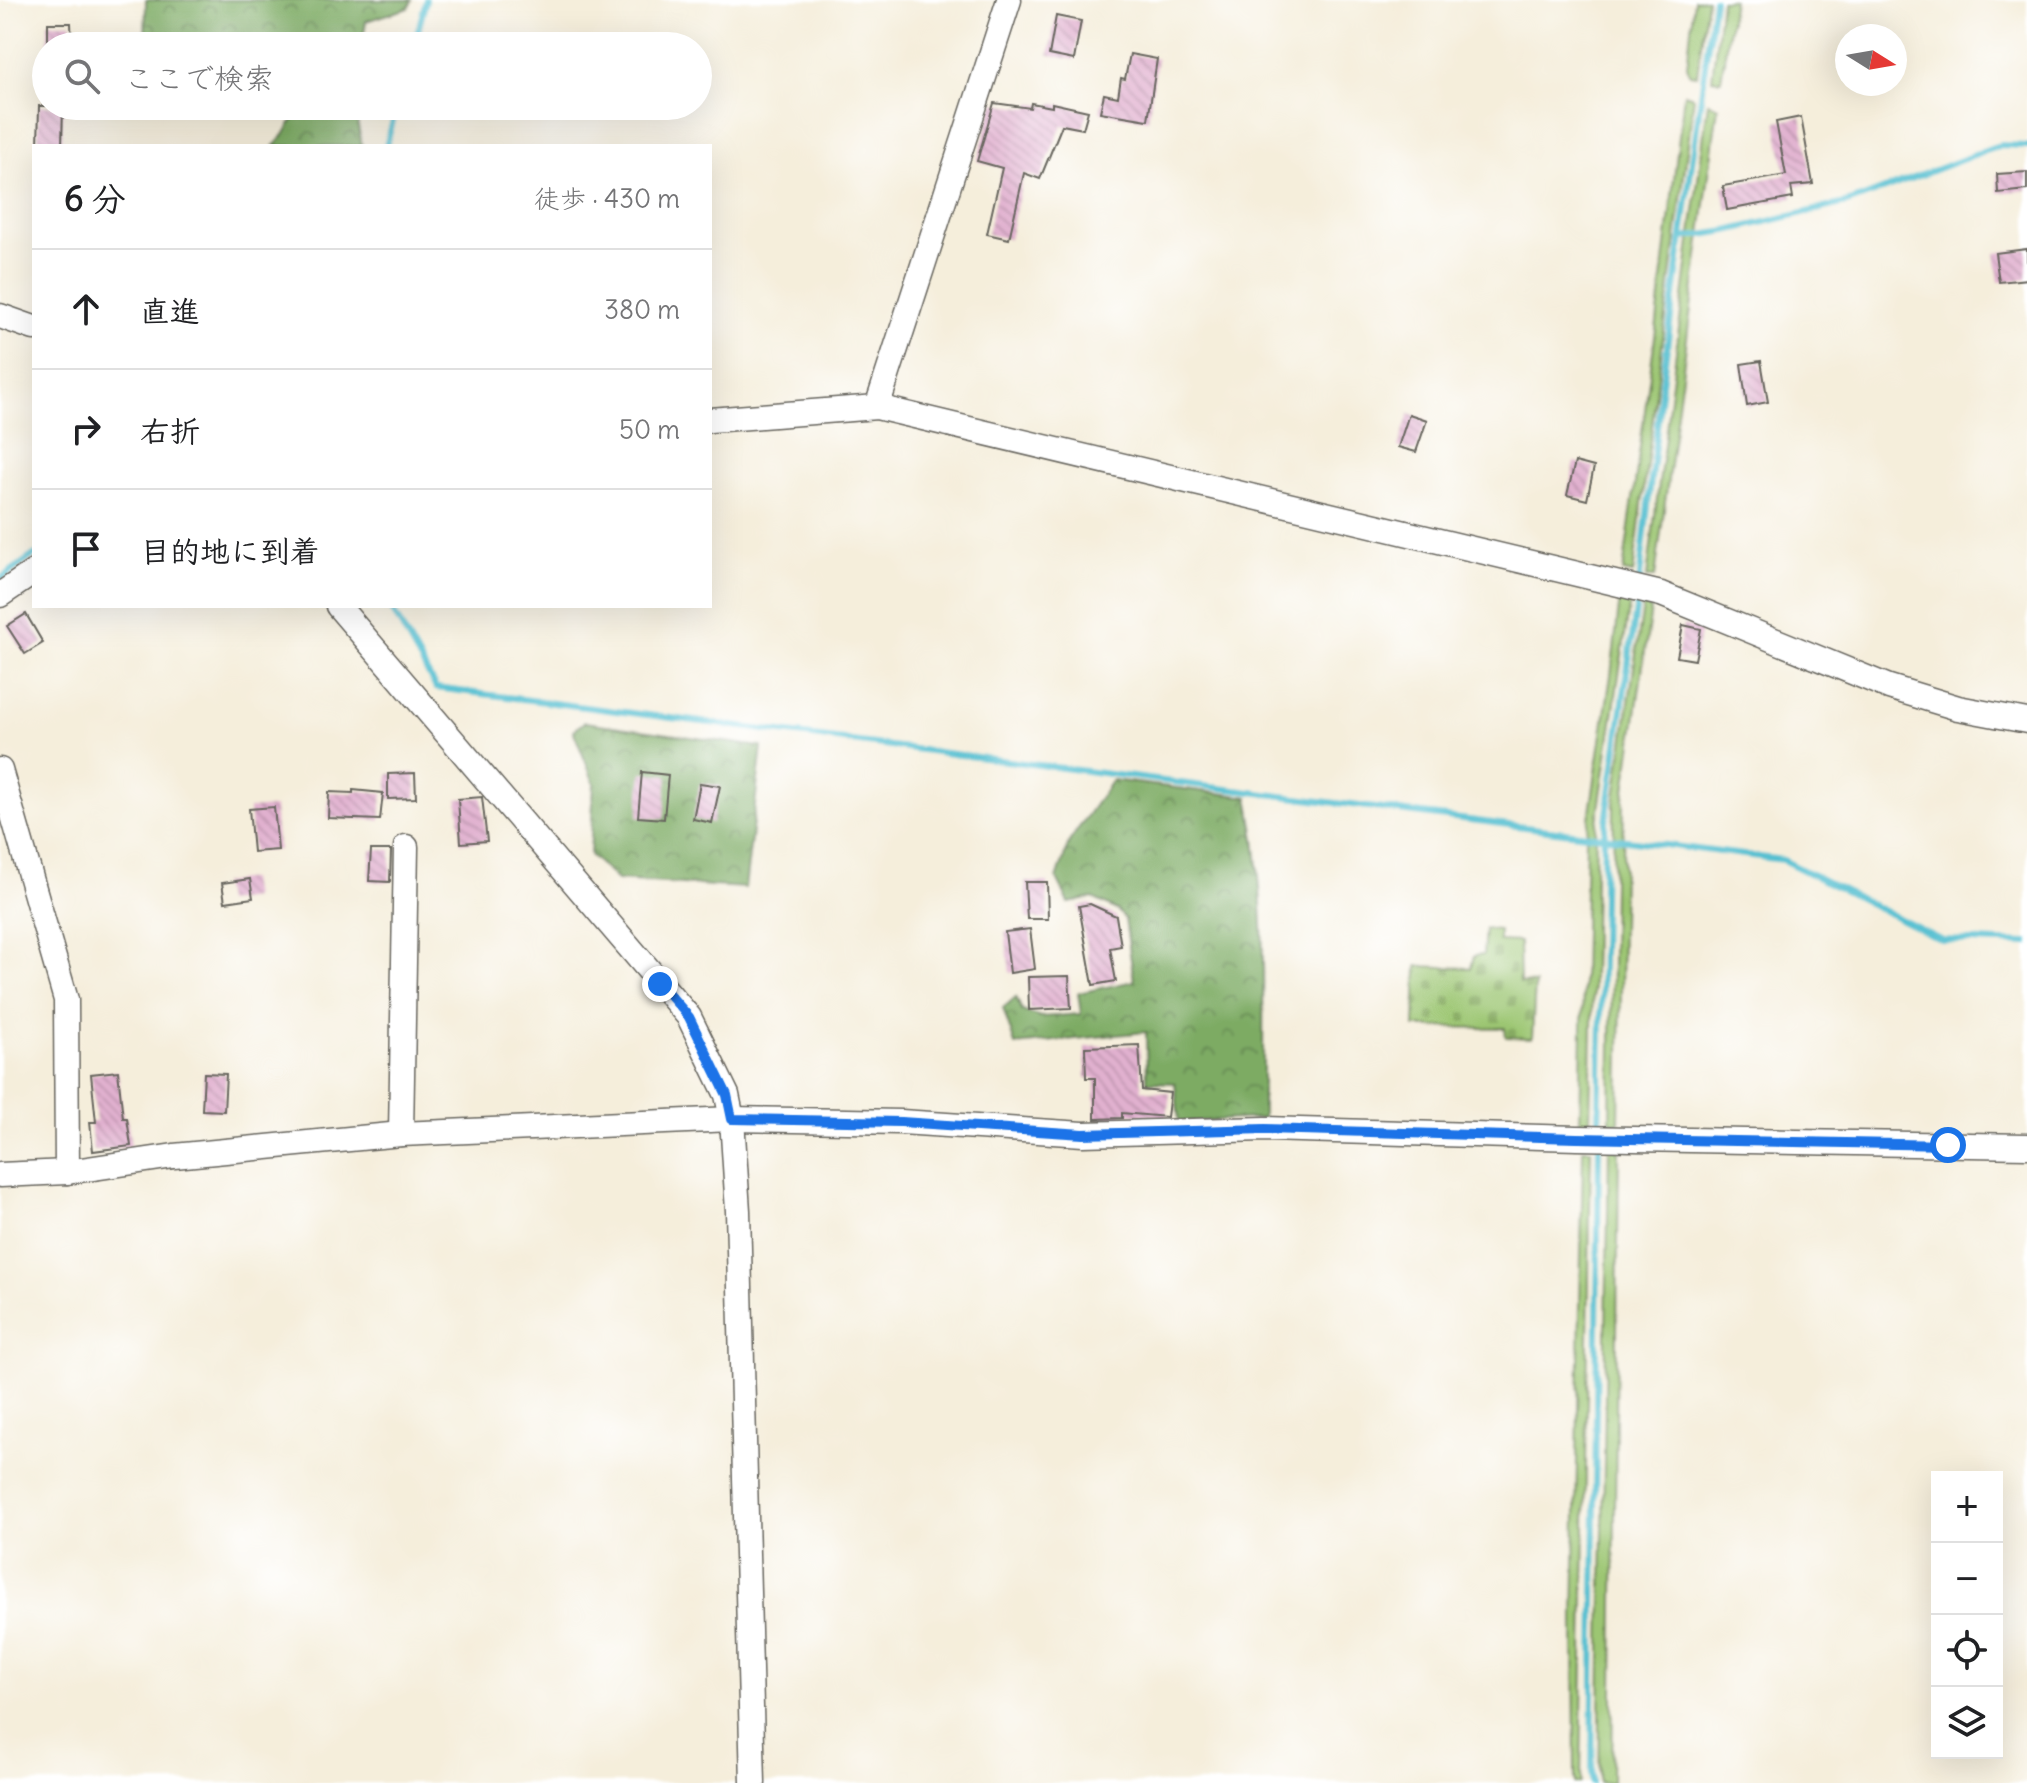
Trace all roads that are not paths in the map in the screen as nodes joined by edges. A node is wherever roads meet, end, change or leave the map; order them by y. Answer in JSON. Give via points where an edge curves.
{"nodes":[{"id":1,"x":1009,"y":0,"type":"edge"},
{"id":2,"x":0,"y":316,"type":"edge"},
{"id":3,"x":32,"y":327,"type":"edge"},
{"id":4,"x":877,"y":407,"type":"junction"},
{"id":5,"x":712,"y":420,"type":"edge"},
{"id":6,"x":32,"y":573,"type":"edge"},
{"id":7,"x":0,"y":595,"type":"edge"},
{"id":8,"x":340,"y":608,"type":"edge"},
{"id":9,"x":2027,"y":721,"type":"edge"},
{"id":10,"x":0,"y":770,"type":"edge"},
{"id":11,"x":406,"y":847,"type":"dead end"},
{"id":12,"x":732,"y":1119,"type":"junction"},
{"id":13,"x":401,"y":1134,"type":"junction"},
{"id":14,"x":2027,"y":1146,"type":"edge"},
{"id":15,"x":67,"y":1172,"type":"junction"},
{"id":16,"x":0,"y":1175,"type":"edge"},
{"id":17,"x":753,"y":1783,"type":"edge"}],
"edges":[{"from":1,"to":4,"type":"street"},
{"from":2,"to":3,"type":"street"},
{"from":4,"to":5,"type":"street"},
{"from":4,"to":9,"type":"street","via":[[1661,594],[1889,687]]},
{"from":6,"to":7,"type":"street"},
{"from":8,"to":12,"type":"street","via":[[689,1017],[727,1095]]},
{"from":10,"to":15,"type":"street","via":[[66,1000]]},
{"from":11,"to":13,"type":"street"},
{"from":12,"to":13,"type":"street"},
{"from":12,"to":14,"type":"street","via":[[901,1122],[1083,1134],[1265,1129]]},
{"from":12,"to":17,"type":"street"},
{"from":13,"to":15,"type":"street"},
{"from":15,"to":16,"type":"street"}]}
